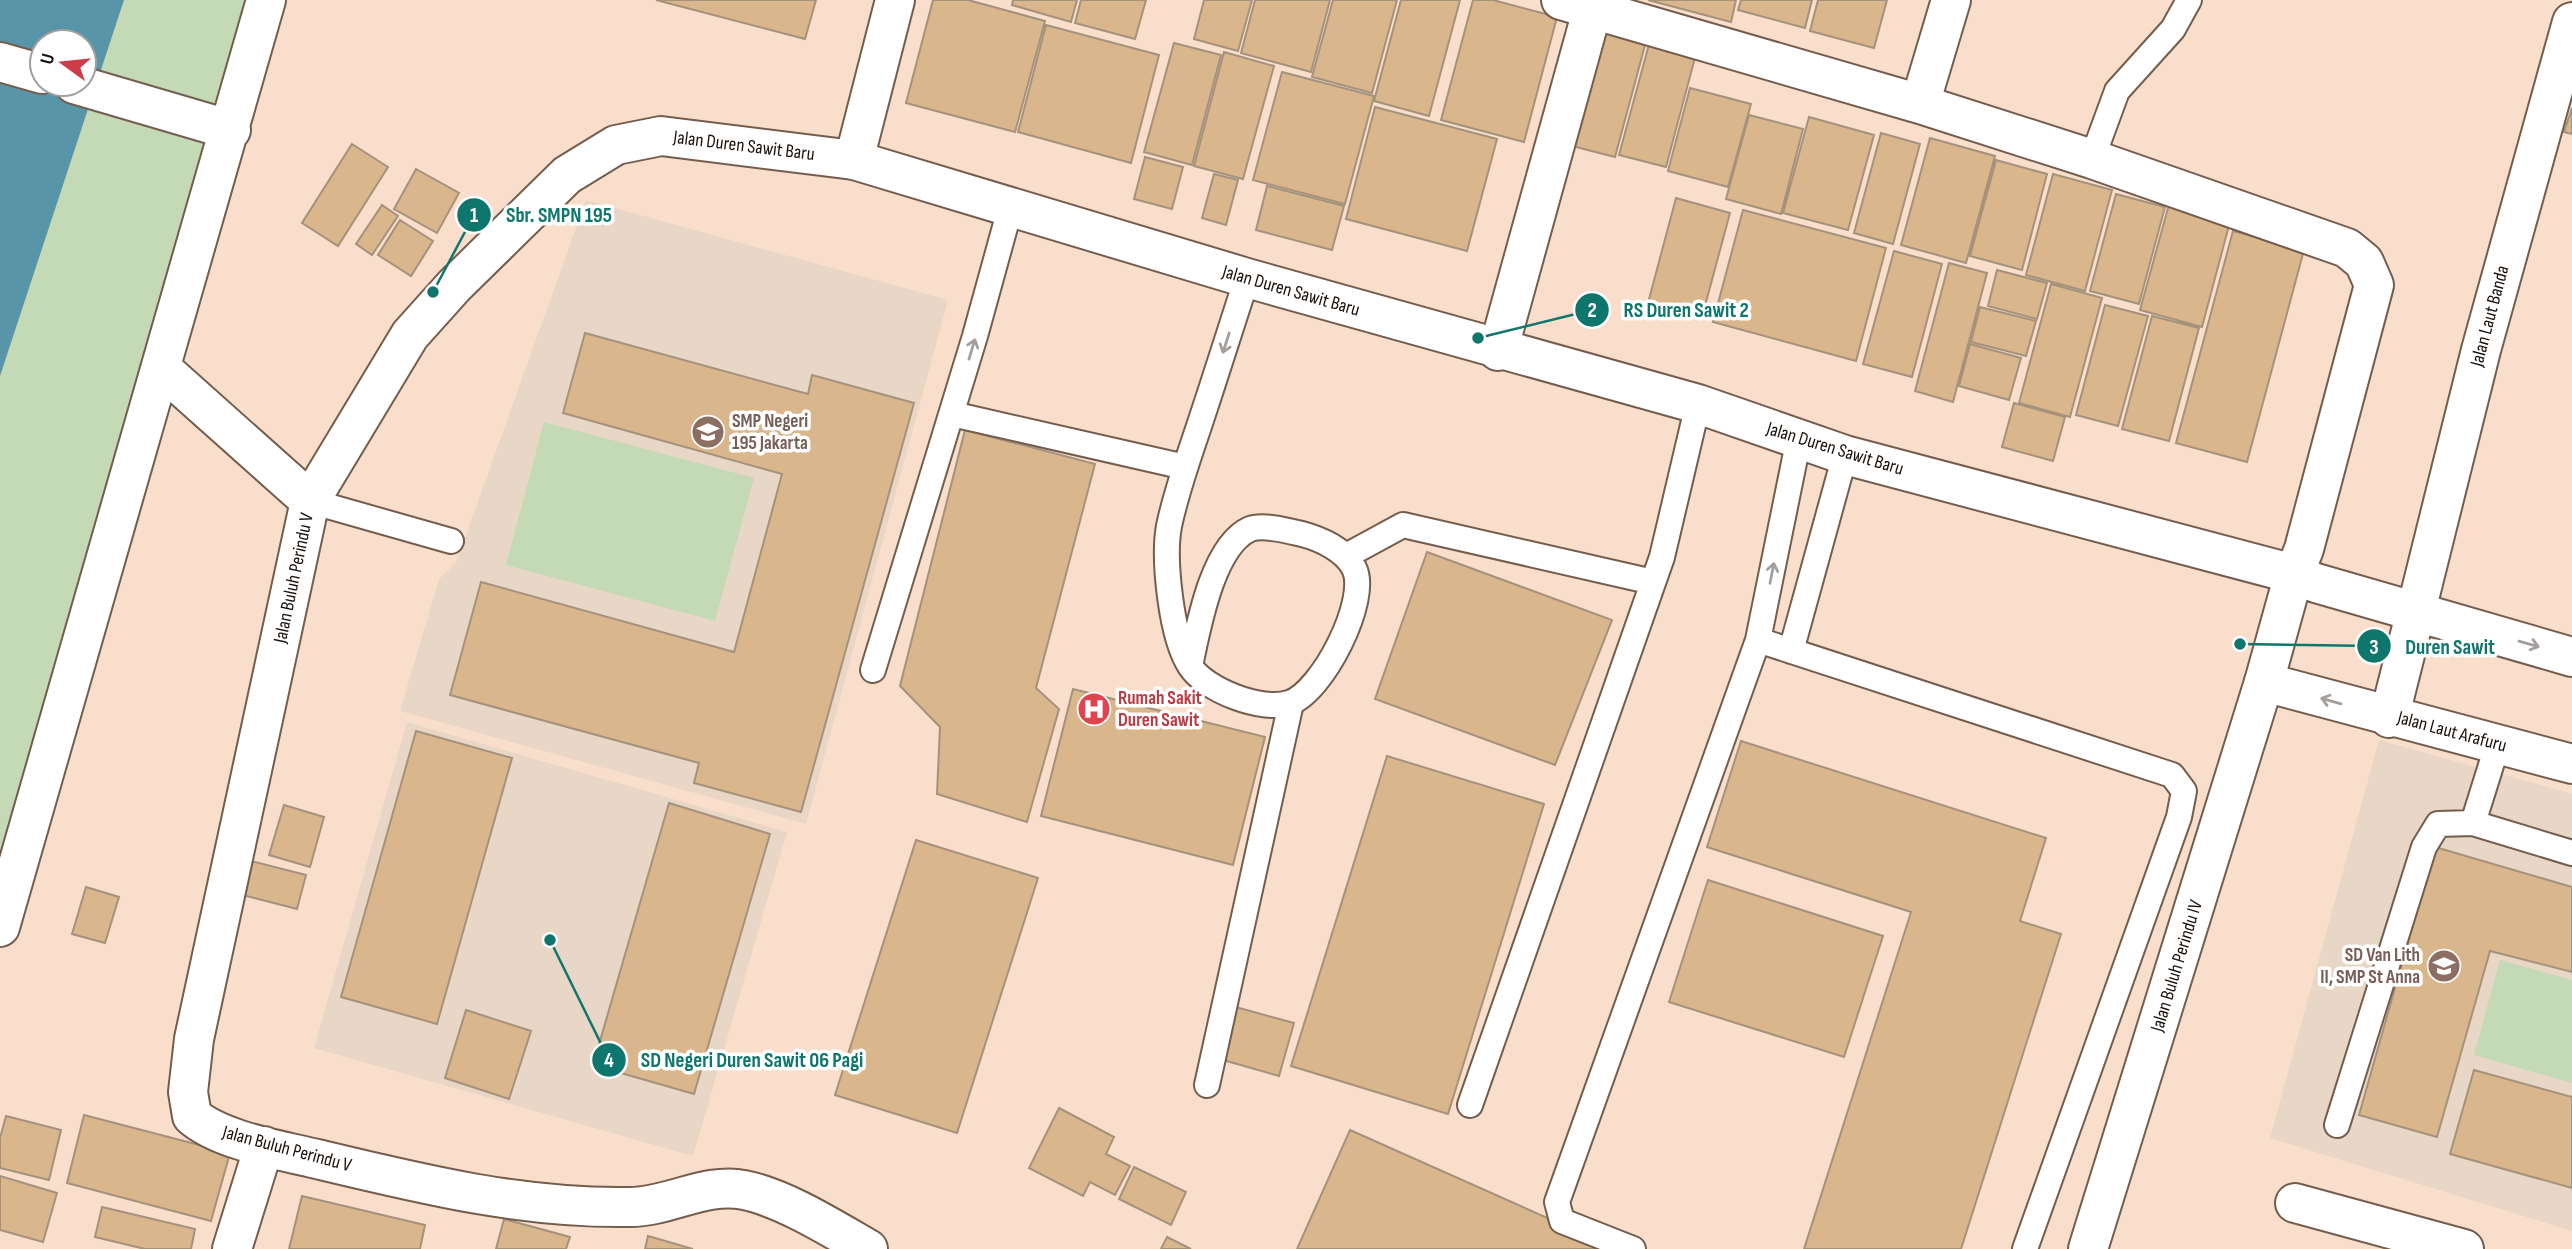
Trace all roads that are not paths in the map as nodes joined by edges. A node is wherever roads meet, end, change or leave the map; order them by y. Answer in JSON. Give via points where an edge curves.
{"nodes":[{"id":1,"x":266,"y":0,"type":"edge"},
{"id":2,"x":895,"y":0,"type":"edge"},
{"id":3,"x":1951,"y":0,"type":"edge"},
{"id":4,"x":2189,"y":0,"type":"edge"},
{"id":5,"x":1583,"y":3,"type":"edge"},
{"id":6,"x":2572,"y":22,"type":"edge"},
{"id":7,"x":0,"y":62,"type":"edge"},
{"id":8,"x":28,"y":71,"type":"edge"},
{"id":9,"x":98,"y":91,"type":"edge"},
{"id":10,"x":1920,"y":104,"type":"junction"},
{"id":11,"x":220,"y":127,"type":"junction"},
{"id":12,"x":2092,"y":159,"type":"junction"},
{"id":13,"x":854,"y":160,"type":"junction"},
{"id":14,"x":1010,"y":209,"type":"junction"},
{"id":15,"x":1247,"y":278,"type":"junction"},
{"id":16,"x":1498,"y":351,"type":"junction"},
{"id":17,"x":161,"y":368,"type":"junction"},
{"id":18,"x":1698,"y":404,"type":"junction"},
{"id":19,"x":952,"y":414,"type":"junction"},
{"id":20,"x":1799,"y":438,"type":"junction"},
{"id":21,"x":1845,"y":455,"type":"junction"},
{"id":22,"x":1185,"y":467,"type":"junction"},
{"id":23,"x":310,"y":501,"type":"junction"},
{"id":24,"x":450,"y":541,"type":"dead end"},
{"id":25,"x":1346,"y":556,"type":"junction"},
{"id":26,"x":2305,"y":579,"type":"junction"},
{"id":27,"x":1653,"y":582,"type":"junction"},
{"id":28,"x":2406,"y":609,"type":"junction"},
{"id":29,"x":1758,"y":640,"type":"junction"},
{"id":30,"x":1791,"y":651,"type":"junction"},
{"id":31,"x":2572,"y":657,"type":"edge"},
{"id":32,"x":1190,"y":666,"type":"junction"},
{"id":33,"x":873,"y":670,"type":"dead end"},
{"id":34,"x":2279,"y":686,"type":"junction"},
{"id":35,"x":1291,"y":703,"type":"junction"},
{"id":36,"x":2379,"y":715,"type":"junction"},
{"id":37,"x":2498,"y":743,"type":"junction"},
{"id":38,"x":2572,"y":764,"type":"edge"},
{"id":39,"x":2473,"y":824,"type":"junction"},
{"id":40,"x":2572,"y":853,"type":"edge"},
{"id":41,"x":0,"y":927,"type":"edge"},
{"id":42,"x":1207,"y":1085,"type":"dead end"},
{"id":43,"x":1470,"y":1105,"type":"dead end"},
{"id":44,"x":2337,"y":1125,"type":"dead end"},
{"id":45,"x":264,"y":1146,"type":"junction"},
{"id":46,"x":2295,"y":1203,"type":"dead end"},
{"id":47,"x":232,"y":1249,"type":"edge"},
{"id":48,"x":868,"y":1249,"type":"edge"},
{"id":49,"x":1633,"y":1249,"type":"edge"},
{"id":50,"x":2025,"y":1249,"type":"edge"},
{"id":51,"x":2088,"y":1249,"type":"edge"},
{"id":52,"x":2464,"y":1249,"type":"edge"}],
"edges":[{"from":1,"to":11,"type":"street"},
{"from":2,"to":13,"type":"street"},
{"from":3,"to":10,"type":"street"},
{"from":4,"to":12,"type":"lane","via":[[2173,29],[2117,91]]},
{"from":5,"to":10,"type":"street","name":"Jalan Buluh Perindu IV"},
{"from":5,"to":16,"type":"street"},
{"from":6,"to":28,"type":"street","name":"Jalan Laut Banda"},
{"from":7,"to":8,"type":"street"},
{"from":9,"to":11,"type":"street"},
{"from":10,"to":12,"type":"street","name":"Jalan Buluh Perindu IV"},
{"from":11,"to":17,"type":"street"},
{"from":12,"to":26,"type":"street","name":"Jalan Buluh Perindu IV","via":[[2347,248],[2364,262],[2374,285],[2304,549]]},
{"from":13,"to":14,"type":"street","name":"Jalan Duren Sawit Baru"},
{"from":13,"to":23,"type":"street","name":"Jalan Duren Sawit Baru","via":[[661,136],[616,145],[567,175],[410,335]]},
{"from":14,"to":15,"type":"street","name":"Jalan Duren Sawit Baru"},
{"from":19,"to":14,"type":"lane","one_way":true},
{"from":15,"to":16,"type":"street","name":"Jalan Duren Sawit Baru"},
{"from":15,"to":22,"type":"lane","one_way":true},
{"from":16,"to":18,"type":"street","name":"Jalan Duren Sawit Baru"},
{"from":17,"to":23,"type":"street"},
{"from":17,"to":41,"type":"street"},
{"from":18,"to":20,"type":"street","name":"Jalan Duren Sawit Baru"},
{"from":18,"to":27,"type":"lane"},
{"from":19,"to":22,"type":"lane"},
{"from":19,"to":33,"type":"lane"},
{"from":20,"to":21,"type":"street","name":"Jalan Duren Sawit Baru"},
{"from":29,"to":20,"type":"lane","one_way":true},
{"from":21,"to":26,"type":"street","name":"Jalan Duren Sawit Baru"},
{"from":21,"to":30,"type":"lane"},
{"from":22,"to":32,"type":"lane","via":[[1169,528],[1167,570],[1174,624]]},
{"from":23,"to":24,"type":"lane"},
{"from":23,"to":45,"type":"street","name":"Jalan Buluh Perindu V","via":[[194,1039],[188,1092],[192,1116],[199,1122]]},
{"from":25,"to":27,"type":"lane","via":[[1403,525]]},
{"from":25,"to":32,"type":"lane","via":[[1303,534],[1264,528],[1252,528],[1235,539],[1223,557],[1201,615]]},
{"from":25,"to":35,"type":"lane","via":[[1356,569],[1354,605],[1337,651],[1312,686]]},
{"from":26,"to":28,"type":"street","name":"Jalan Duren Sawit Baru"},
{"from":26,"to":34,"type":"street","name":"Jalan Buluh Perindu IV"},
{"from":27,"to":43,"type":"lane"},
{"from":28,"to":31,"type":"street","one_way":true},
{"from":28,"to":36,"type":"street","name":"Jalan Laut Arafuru"},
{"from":29,"to":30,"type":"lane"},
{"from":29,"to":49,"type":"lane","via":[[1557,1202],[1562,1221]]},
{"from":30,"to":50,"type":"lane","via":[[2172,775],[2184,791],[2179,817]]},
{"from":32,"to":35,"type":"lane","via":[[1234,697],[1270,705]]},
{"from":36,"to":34,"type":"street","one_way":true},
{"from":34,"to":51,"type":"street","name":"Jalan Buluh Perindu IV"},
{"from":35,"to":42,"type":"lane"},
{"from":36,"to":37,"type":"street","name":"Jalan Laut Arafuru"},
{"from":37,"to":38,"type":"street","name":"Jalan Laut Arafuru"},
{"from":37,"to":39,"type":"lane"},
{"from":39,"to":40,"type":"lane"},
{"from":39,"to":44,"type":"lane","via":[[2438,824],[2424,847]]},
{"from":45,"to":47,"type":"street"},
{"from":45,"to":48,"type":"street","name":"Jalan Buluh Perindu V","via":[[512,1201],[632,1207],[661,1205],[728,1188],[744,1190]]},
{"from":46,"to":52,"type":"street"}]}
